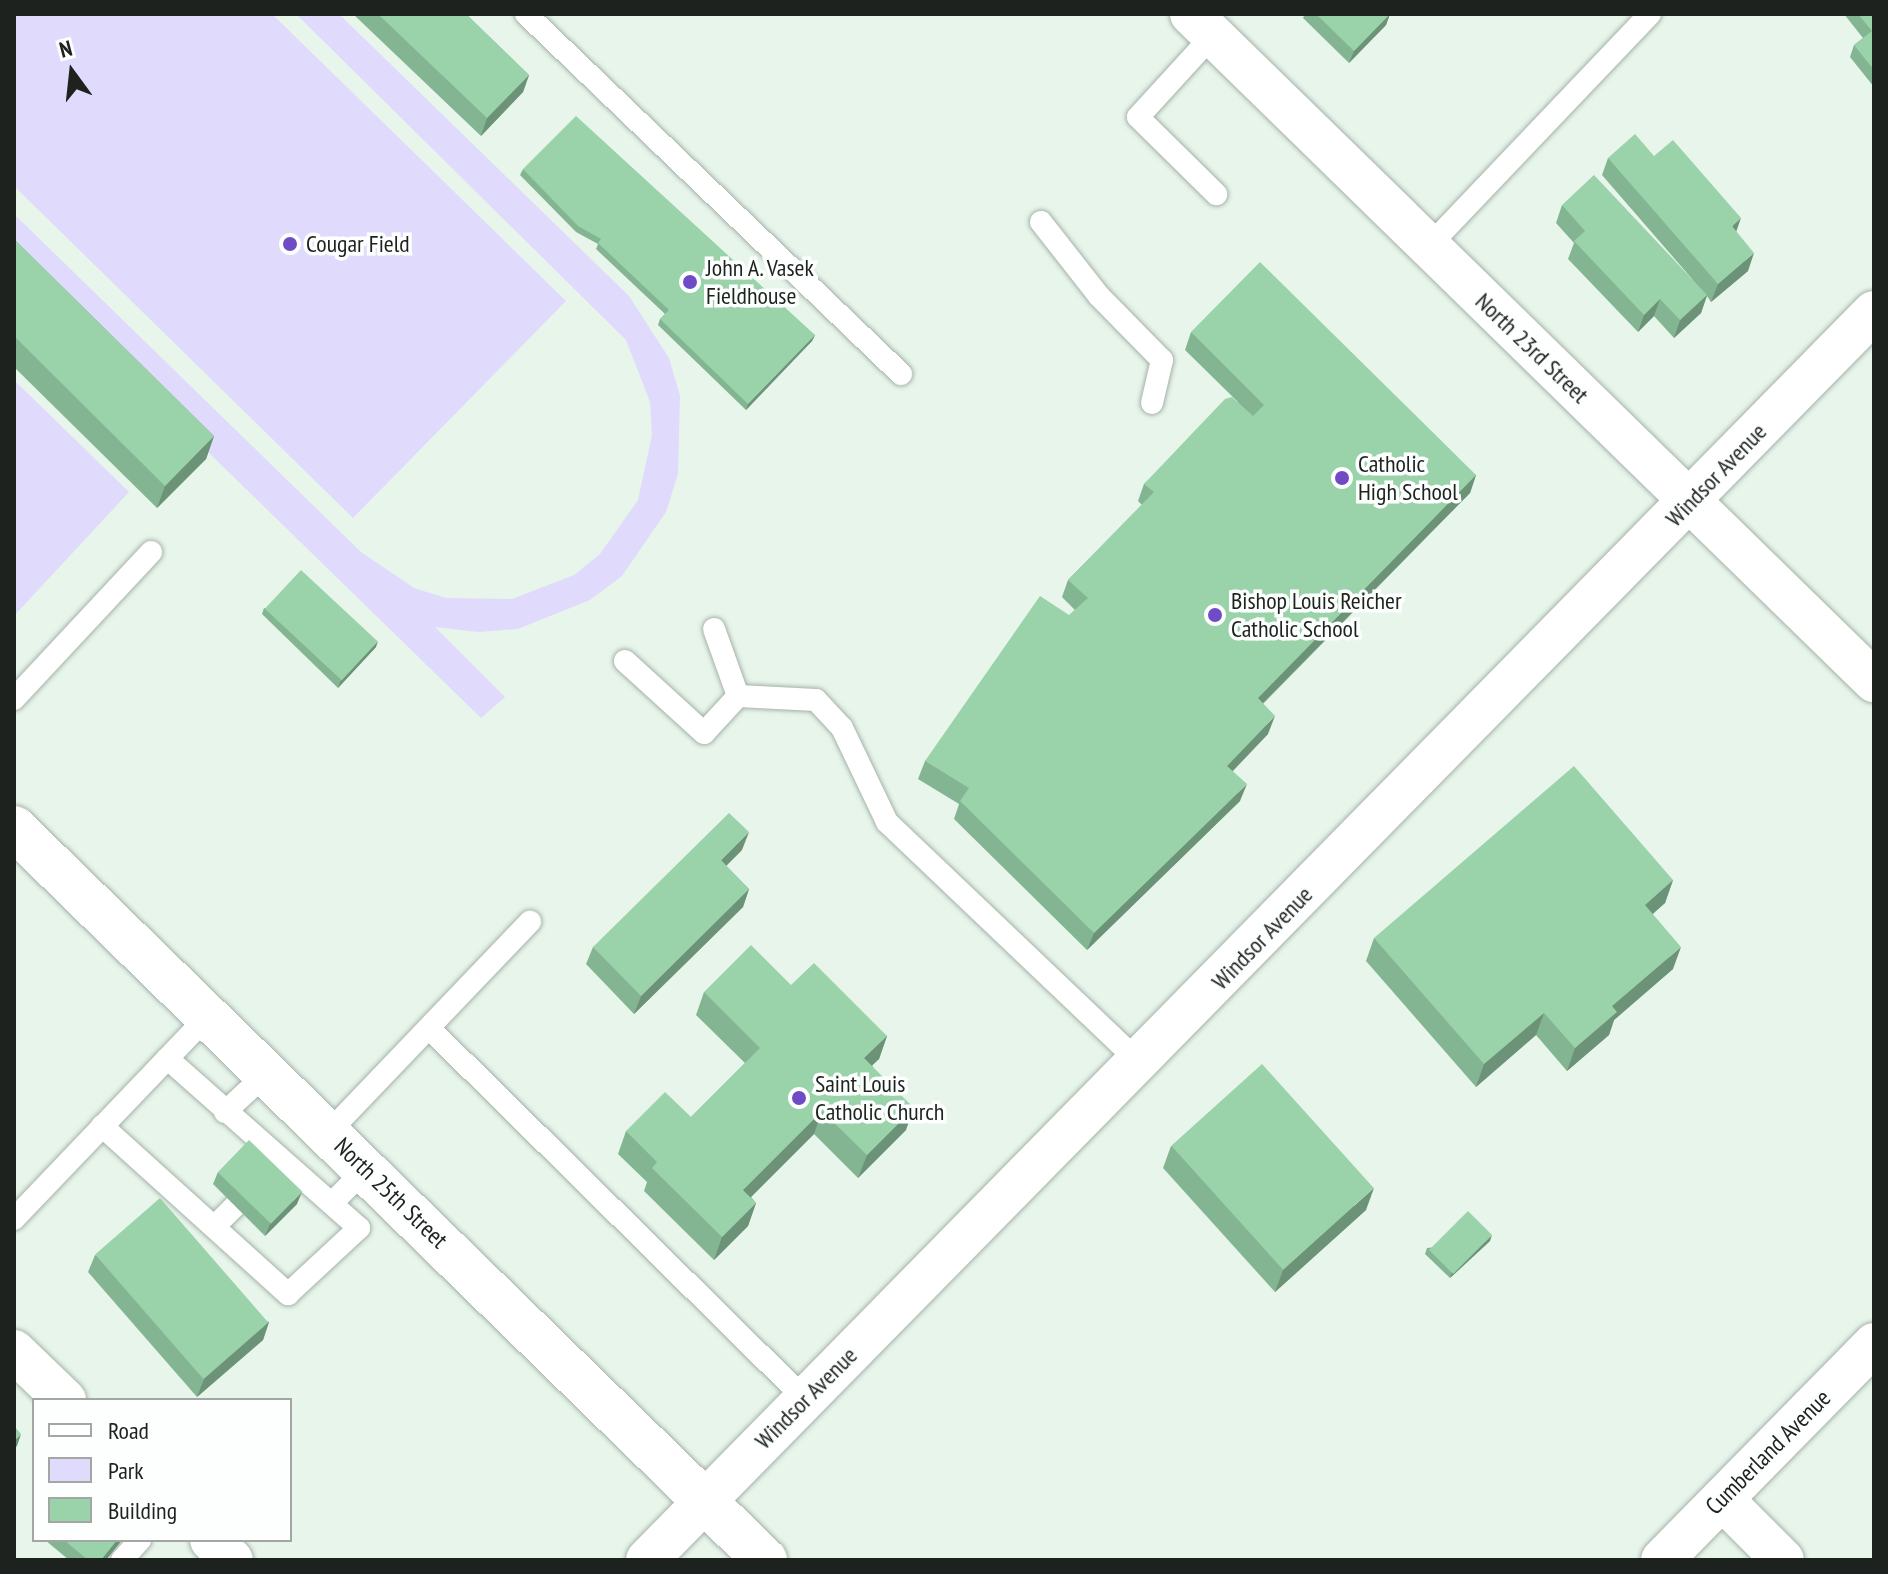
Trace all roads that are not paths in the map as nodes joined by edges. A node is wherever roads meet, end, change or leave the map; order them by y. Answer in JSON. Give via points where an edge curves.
{"nodes":[{"id":1,"x":526,"y":14,"type":"edge"},
{"id":2,"x":1650,"y":14,"type":"edge"},
{"id":3,"x":1202,"y":25,"type":"edge"},
{"id":4,"x":1216,"y":194,"type":"dead end"},
{"id":5,"x":1041,"y":222,"type":"dead end"},
{"id":6,"x":1428,"y":247,"type":"junction"},
{"id":7,"x":1874,"y":312,"type":"edge"},
{"id":8,"x":901,"y":374,"type":"dead end"},
{"id":9,"x":1152,"y":403,"type":"dead end"},
{"id":10,"x":1689,"y":502,"type":"junction"},
{"id":11,"x":151,"y":552,"type":"dead end"},
{"id":12,"x":714,"y":629,"type":"dead end"},
{"id":13,"x":625,"y":661,"type":"dead end"},
{"id":14,"x":1874,"y":681,"type":"edge"},
{"id":15,"x":738,"y":696,"type":"junction"},
{"id":16,"x":14,"y":699,"type":"edge"},
{"id":17,"x":14,"y":828,"type":"edge"},
{"id":18,"x":530,"y":922,"type":"dead end"},
{"id":19,"x":208,"y":1016,"type":"junction"},
{"id":20,"x":431,"y":1030,"type":"junction"},
{"id":21,"x":167,"y":1058,"type":"junction"},
{"id":22,"x":1140,"y":1063,"type":"junction"},
{"id":23,"x":267,"y":1073,"type":"junction"},
{"id":24,"x":225,"y":1112,"type":"junction"},
{"id":25,"x":102,"y":1126,"type":"junction"},
{"id":26,"x":329,"y":1132,"type":"junction"},
{"id":27,"x":366,"y":1169,"type":"junction"},
{"id":28,"x":332,"y":1203,"type":"junction"},
{"id":29,"x":235,"y":1206,"type":"edge"},
{"id":30,"x":14,"y":1219,"type":"edge"},
{"id":31,"x":214,"y":1227,"type":"junction"},
{"id":32,"x":1874,"y":1344,"type":"edge"},
{"id":33,"x":14,"y":1351,"type":"edge"},
{"id":34,"x":63,"y":1398,"type":"edge"},
{"id":35,"x":805,"y":1399,"type":"junction"},
{"id":36,"x":706,"y":1498,"type":"junction"},
{"id":37,"x":1722,"y":1499,"type":"junction"},
{"id":38,"x":138,"y":1542,"type":"edge"},
{"id":39,"x":213,"y":1542,"type":"edge"},
{"id":40,"x":122,"y":1560,"type":"edge"},
{"id":41,"x":232,"y":1560,"type":"edge"},
{"id":42,"x":647,"y":1560,"type":"edge"},
{"id":43,"x":765,"y":1560,"type":"edge"},
{"id":44,"x":1662,"y":1560,"type":"edge"},
{"id":45,"x":1783,"y":1560,"type":"edge"}],
"edges":[{"from":1,"to":8,"type":"lane"},
{"from":2,"to":6,"type":"lane"},
{"from":3,"to":4,"type":"lane","via":[[1138,117]]},
{"from":3,"to":6,"type":"street","name":"North 23rd Street"},
{"from":5,"to":9,"type":"lane","via":[[1099,296],[1162,360]]},
{"from":6,"to":10,"type":"street","name":"North 23rd Street"},
{"from":7,"to":10,"type":"street","name":"Windsor Avenue"},
{"from":10,"to":14,"type":"street","name":"North 23rd Street"},
{"from":10,"to":22,"type":"street","name":"Windsor Avenue"},
{"from":11,"to":16,"type":"lane"},
{"from":12,"to":15,"type":"lane"},
{"from":13,"to":15,"type":"lane","via":[[704,733]]},
{"from":15,"to":22,"type":"lane","via":[[816,700],[842,728],[887,822]]},
{"from":17,"to":19,"type":"main road","name":"North 25th Street"},
{"from":18,"to":20,"type":"lane"},
{"from":19,"to":21,"type":"lane"},
{"from":19,"to":23,"type":"main road","name":"North 25th Street"},
{"from":20,"to":26,"type":"lane"},
{"from":20,"to":35,"type":"lane"},
{"from":21,"to":24,"type":"lane"},
{"from":21,"to":25,"type":"lane"},
{"from":22,"to":35,"type":"street","name":"Windsor Avenue"},
{"from":23,"to":24,"type":"lane"},
{"from":23,"to":26,"type":"main road","name":"North 25th Street"},
{"from":24,"to":28,"type":"lane","via":[[274,1167]]},
{"from":25,"to":30,"type":"lane"},
{"from":25,"to":31,"type":"lane"},
{"from":26,"to":27,"type":"main road","name":"North 25th Street"},
{"from":27,"to":28,"type":"lane"},
{"from":27,"to":36,"type":"main road","name":"North 25th Street"},
{"from":28,"to":31,"type":"lane","via":[[359,1228],[288,1294]]},
{"from":29,"to":31,"type":"lane"},
{"from":32,"to":37,"type":"street","name":"Cumberland Avenue"},
{"from":33,"to":34,"type":"street"},
{"from":35,"to":36,"type":"street","name":"Windsor Avenue"},
{"from":36,"to":42,"type":"street","name":"Windsor Avenue"},
{"from":36,"to":43,"type":"main road","name":"North 25th Street"},
{"from":37,"to":44,"type":"street","name":"Cumberland Avenue"},
{"from":37,"to":45,"type":"street"},
{"from":38,"to":40,"type":"lane"},
{"from":39,"to":41,"type":"street"}]}
